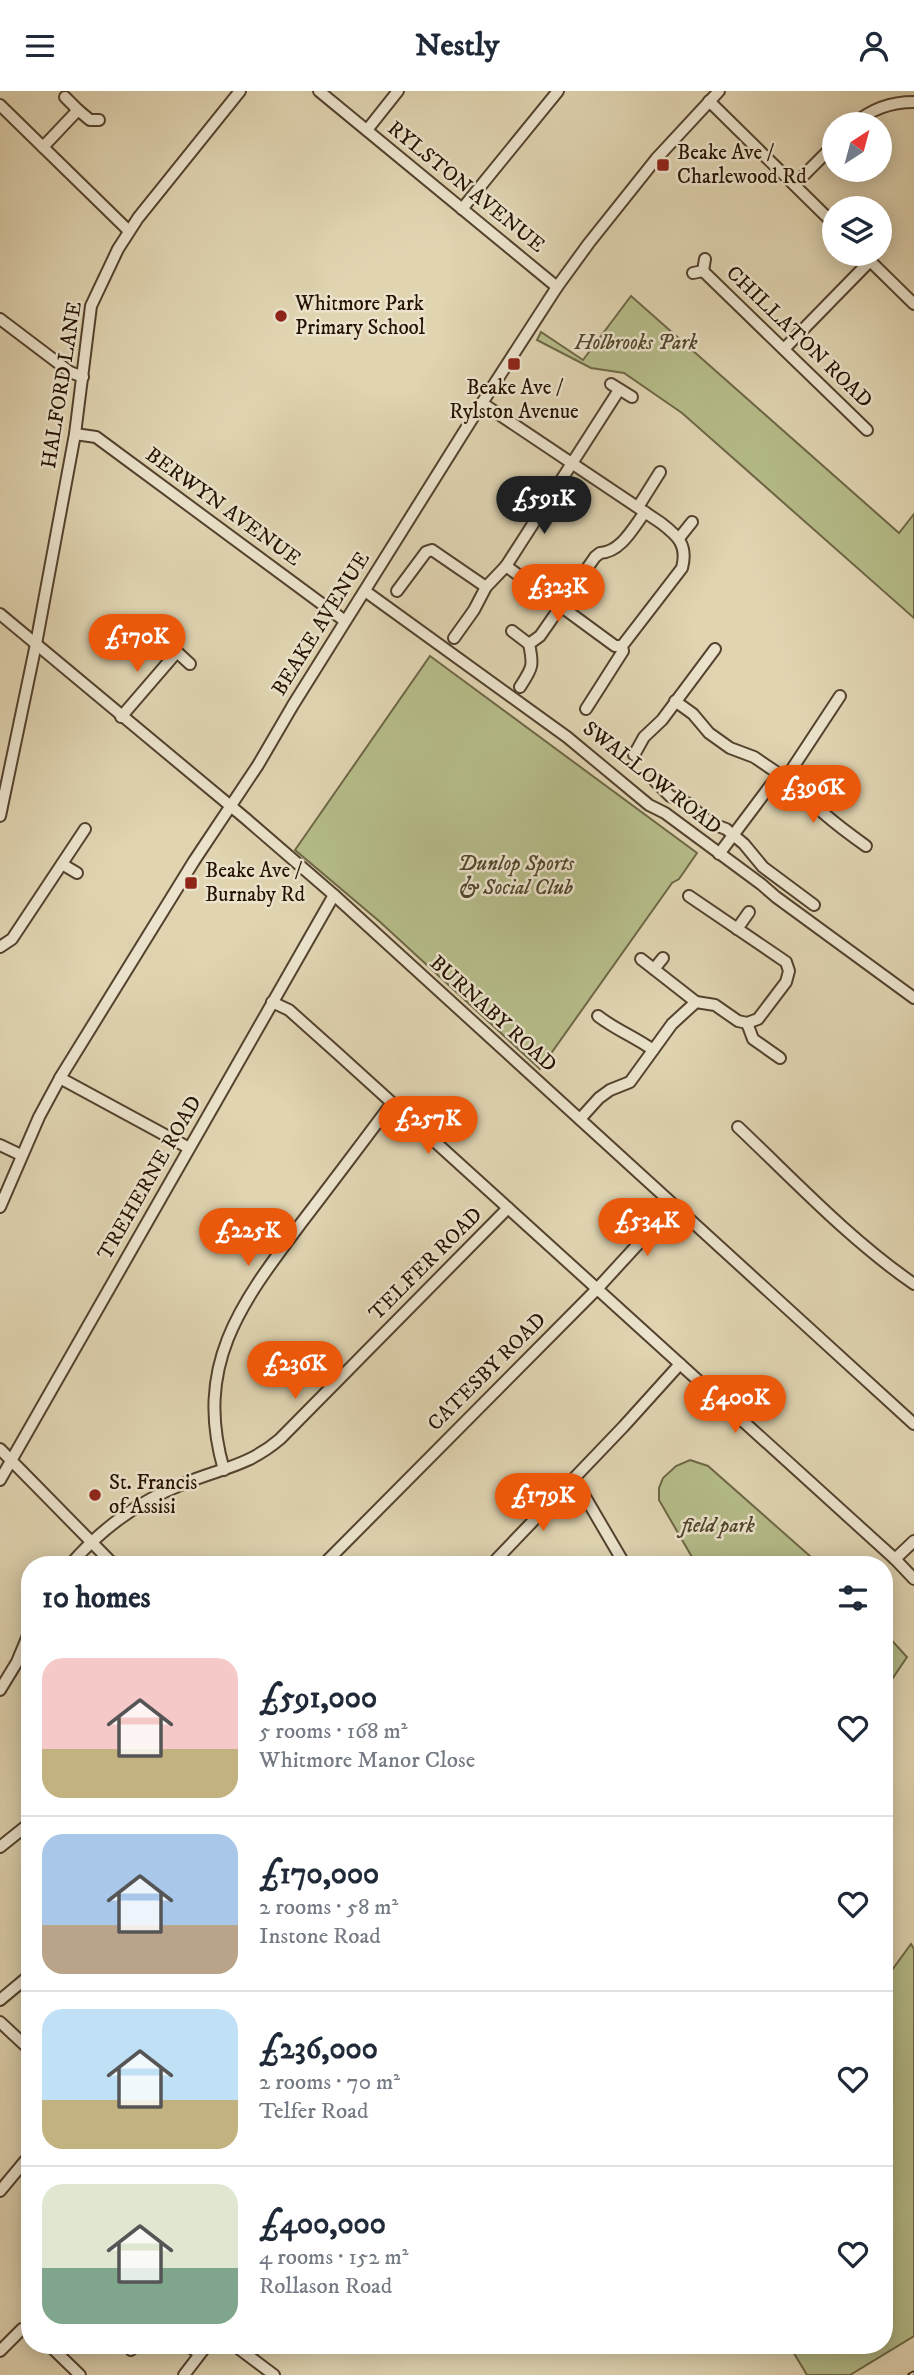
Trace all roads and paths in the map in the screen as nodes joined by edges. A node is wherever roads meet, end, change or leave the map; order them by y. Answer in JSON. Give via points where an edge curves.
{"nodes":[{"id":1,"x":240,"y":91,"type":"edge"},
{"id":2,"x":319,"y":91,"type":"edge"},
{"id":3,"x":398,"y":91,"type":"edge"},
{"id":4,"x":558,"y":91,"type":"edge"},
{"id":5,"x":719,"y":91,"type":"edge"},
{"id":6,"x":65,"y":97,"type":"dead end"},
{"id":7,"x":709,"y":101,"type":"junction"},
{"id":8,"x":914,"y":102,"type":"edge"},
{"id":9,"x":0,"y":105,"type":"edge"},
{"id":10,"x":78,"y":110,"type":"junction"},
{"id":11,"x":872,"y":112,"type":"edge"},
{"id":12,"x":99,"y":120,"type":"dead end"},
{"id":13,"x":367,"y":130,"type":"junction"},
{"id":14,"x":43,"y":147,"type":"junction"},
{"id":15,"x":822,"y":157,"type":"edge"},
{"id":16,"x":795,"y":184,"type":"junction"},
{"id":17,"x":463,"y":209,"type":"junction"},
{"id":18,"x":822,"y":212,"type":"edge"},
{"id":19,"x":129,"y":231,"type":"junction"},
{"id":20,"x":705,"y":259,"type":"dead end"},
{"id":21,"x":859,"y":266,"type":"edge"},
{"id":22,"x":876,"y":266,"type":"edge"},
{"id":23,"x":557,"y":287,"type":"junction"},
{"id":24,"x":914,"y":304,"type":"edge"},
{"id":25,"x":0,"y":319,"type":"edge"},
{"id":26,"x":784,"y":349,"type":"junction"},
{"id":27,"x":83,"y":377,"type":"junction"},
{"id":28,"x":632,"y":397,"type":"dead end"},
{"id":29,"x":482,"y":403,"type":"junction"},
{"id":30,"x":867,"y":430,"type":"dead end"},
{"id":31,"x":75,"y":434,"type":"junction"},
{"id":32,"x":572,"y":462,"type":"junction"},
{"id":33,"x":660,"y":472,"type":"dead end"},
{"id":34,"x":641,"y":510,"type":"junction"},
{"id":35,"x":692,"y":522,"type":"dead end"},
{"id":36,"x":680,"y":537,"type":"junction"},
{"id":37,"x":506,"y":566,"type":"junction"},
{"id":38,"x":486,"y":587,"type":"junction"},
{"id":39,"x":365,"y":591,"type":"junction"},
{"id":40,"x":397,"y":591,"type":"dead end"},
{"id":41,"x":560,"y":607,"type":"junction"},
{"id":42,"x":0,"y":614,"type":"edge"},
{"id":43,"x":345,"y":621,"type":"junction"},
{"id":44,"x":512,"y":631,"type":"dead end"},
{"id":45,"x":454,"y":638,"type":"dead end"},
{"id":46,"x":165,"y":642,"type":"dead end"},
{"id":47,"x":36,"y":644,"type":"junction"},
{"id":48,"x":529,"y":644,"type":"junction"},
{"id":49,"x":622,"y":646,"type":"junction"},
{"id":50,"x":715,"y":649,"type":"dead end"},
{"id":51,"x":177,"y":652,"type":"junction"},
{"id":52,"x":190,"y":663,"type":"dead end"},
{"id":53,"x":520,"y":687,"type":"dead end"},
{"id":54,"x":840,"y":696,"type":"dead end"},
{"id":55,"x":675,"y":701,"type":"junction"},
{"id":56,"x":586,"y":709,"type":"dead end"},
{"id":57,"x":121,"y":717,"type":"junction"},
{"id":58,"x":634,"y":755,"type":"dead end"},
{"id":59,"x":783,"y":775,"type":"junction"},
{"id":60,"x":655,"y":781,"type":"dead end"},
{"id":61,"x":231,"y":806,"type":"junction"},
{"id":62,"x":0,"y":815,"type":"edge"},
{"id":63,"x":85,"y":829,"type":"dead end"},
{"id":64,"x":733,"y":835,"type":"junction"},
{"id":65,"x":866,"y":846,"type":"dead end"},
{"id":66,"x":719,"y":854,"type":"junction"},
{"id":67,"x":62,"y":864,"type":"junction"},
{"id":68,"x":77,"y":873,"type":"dead end"},
{"id":69,"x":334,"y":895,"type":"junction"},
{"id":70,"x":689,"y":896,"type":"dead end"},
{"id":71,"x":814,"y":905,"type":"dead end"},
{"id":72,"x":749,"y":912,"type":"dead end"},
{"id":73,"x":737,"y":929,"type":"junction"},
{"id":74,"x":0,"y":947,"type":"edge"},
{"id":75,"x":663,"y":958,"type":"dead end"},
{"id":76,"x":641,"y":959,"type":"dead end"},
{"id":77,"x":654,"y":969,"type":"junction"},
{"id":78,"x":914,"y":998,"type":"edge"},
{"id":79,"x":272,"y":1002,"type":"junction"},
{"id":80,"x":696,"y":1002,"type":"junction"},
{"id":81,"x":598,"y":1016,"type":"dead end"},
{"id":82,"x":747,"y":1023,"type":"junction"},
{"id":83,"x":653,"y":1050,"type":"junction"},
{"id":84,"x":780,"y":1058,"type":"dead end"},
{"id":85,"x":60,"y":1078,"type":"junction"},
{"id":86,"x":392,"y":1103,"type":"junction"},
{"id":87,"x":580,"y":1119,"type":"junction"},
{"id":88,"x":738,"y":1127,"type":"dead end"},
{"id":89,"x":0,"y":1145,"type":"edge"},
{"id":90,"x":189,"y":1148,"type":"junction"},
{"id":91,"x":21,"y":1155,"type":"junction"},
{"id":92,"x":674,"y":1205,"type":"junction"},
{"id":93,"x":0,"y":1207,"type":"edge"},
{"id":94,"x":508,"y":1208,"type":"junction"},
{"id":95,"x":914,"y":1283,"type":"edge"},
{"id":96,"x":596,"y":1290,"type":"junction"},
{"id":97,"x":680,"y":1364,"type":"junction"},
{"id":98,"x":914,"y":1424,"type":"edge"},
{"id":99,"x":0,"y":1450,"type":"edge"},
{"id":100,"x":11,"y":1461,"type":"junction"},
{"id":101,"x":224,"y":1470,"type":"junction"},
{"id":102,"x":0,"y":1480,"type":"edge"},
{"id":103,"x":572,"y":1480,"type":"junction"},
{"id":104,"x":914,"y":1541,"type":"edge"},
{"id":105,"x":91,"y":1542,"type":"junction"},
{"id":106,"x":78,"y":1556,"type":"edge"},
{"id":107,"x":105,"y":1556,"type":"edge"},
{"id":108,"x":331,"y":1556,"type":"edge"},
{"id":109,"x":500,"y":1556,"type":"edge"},
{"id":110,"x":620,"y":1556,"type":"edge"},
{"id":111,"x":892,"y":1556,"type":"edge"},
{"id":112,"x":895,"y":1559,"type":"joint"},
{"id":113,"x":914,"y":1579,"type":"edge"},
{"id":114,"x":21,"y":1652,"type":"edge"},
{"id":115,"x":0,"y":1690,"type":"edge"},
{"id":116,"x":21,"y":1830,"type":"edge"},
{"id":117,"x":0,"y":1847,"type":"edge"},
{"id":118,"x":21,"y":1982,"type":"edge"},
{"id":119,"x":0,"y":2000,"type":"edge"},
{"id":120,"x":0,"y":2022,"type":"edge"},
{"id":121,"x":21,"y":2042,"type":"edge"},
{"id":122,"x":21,"y":2166,"type":"edge"},
{"id":123,"x":0,"y":2191,"type":"edge"},
{"id":124,"x":21,"y":2330,"type":"edge"},
{"id":125,"x":0,"y":2351,"type":"edge"},
{"id":126,"x":58,"y":2354,"type":"edge"},
{"id":127,"x":199,"y":2354,"type":"edge"},
{"id":128,"x":246,"y":2354,"type":"edge"},
{"id":129,"x":80,"y":2375,"type":"edge"},
{"id":130,"x":184,"y":2375,"type":"edge"},
{"id":131,"x":274,"y":2375,"type":"edge"}],
"edges":[{"from":1,"to":19,"type":"street","name":"HALFORD LANE"},
{"from":2,"to":13,"type":"street","name":"RYLSTON AVENUE"},
{"from":3,"to":13,"type":"street"},
{"from":4,"to":17,"type":"street"},
{"from":5,"to":7,"type":"street","name":"BEAKE AVENUE"},
{"from":6,"to":10,"type":"street"},
{"from":7,"to":16,"type":"street"},
{"from":7,"to":23,"type":"street","name":"BEAKE AVENUE","via":[[628,194]]},
{"from":8,"to":11,"type":"street","via":[[898,102]]},
{"from":9,"to":14,"type":"street"},
{"from":10,"to":12,"type":"street","via":[[90,120]]},
{"from":10,"to":14,"type":"street"},
{"from":13,"to":17,"type":"street","name":"RYLSTON AVENUE"},
{"from":14,"to":19,"type":"street"},
{"from":15,"to":16,"type":"street"},
{"from":16,"to":18,"type":"street"},
{"from":17,"to":23,"type":"street","name":"RYLSTON AVENUE"},
{"from":19,"to":27,"type":"street","name":"HALFORD LANE","via":[[91,306]]},
{"from":20,"to":26,"type":"street","name":"CHILLATON ROAD","via":[[698,272]]},
{"from":21,"to":26,"type":"street"},
{"from":22,"to":24,"type":"street"},
{"from":23,"to":29,"type":"street","name":"BEAKE AVENUE"},
{"from":25,"to":27,"type":"street"},
{"from":26,"to":30,"type":"street","name":"CHILLATON ROAD"},
{"from":27,"to":31,"type":"street","name":"HALFORD LANE"},
{"from":28,"to":32,"type":"street","via":[[615,387]]},
{"from":29,"to":32,"type":"street"},
{"from":29,"to":39,"type":"street","name":"BEAKE AVENUE"},
{"from":31,"to":43,"type":"street","name":"BERWYN AVENUE","via":[[96,437]]},
{"from":31,"to":47,"type":"street","name":"HALFORD LANE"},
{"from":32,"to":34,"type":"street"},
{"from":32,"to":37,"type":"street"},
{"from":33,"to":34,"type":"street"},
{"from":34,"to":36,"type":"street"},
{"from":34,"to":41,"type":"street","via":[[622,542],[595,557]]},
{"from":35,"to":36,"type":"street"},
{"from":36,"to":49,"type":"street","via":[[682,568]]},
{"from":37,"to":38,"type":"street"},
{"from":37,"to":41,"type":"street"},
{"from":38,"to":40,"type":"street","via":[[432,550]]},
{"from":38,"to":45,"type":"street"},
{"from":39,"to":43,"type":"street","name":"BEAKE AVENUE"},
{"from":39,"to":66,"type":"street","name":"SWALLOW ROAD"},
{"from":41,"to":48,"type":"street"},
{"from":41,"to":49,"type":"street","via":[[615,646]]},
{"from":42,"to":47,"type":"street","name":"BURNABY ROAD"},
{"from":43,"to":61,"type":"street","name":"BEAKE AVENUE"},
{"from":44,"to":48,"type":"street"},
{"from":46,"to":51,"type":"street"},
{"from":47,"to":57,"type":"street","name":"BURNABY ROAD"},
{"from":47,"to":62,"type":"street","name":"HALFORD LANE"},
{"from":48,"to":53,"type":"street","via":[[532,668]]},
{"from":49,"to":56,"type":"street"},
{"from":50,"to":55,"type":"street"},
{"from":51,"to":52,"type":"street"},
{"from":51,"to":57,"type":"street"},
{"from":54,"to":59,"type":"street"},
{"from":55,"to":58,"type":"street"},
{"from":55,"to":59,"type":"street","via":[[730,748]]},
{"from":57,"to":61,"type":"street","name":"BURNABY ROAD"},
{"from":59,"to":64,"type":"street"},
{"from":59,"to":65,"type":"street"},
{"from":60,"to":64,"type":"street","via":[[670,796]]},
{"from":61,"to":69,"type":"street","name":"BURNABY ROAD"},
{"from":61,"to":85,"type":"street","name":"BEAKE AVENUE"},
{"from":63,"to":67,"type":"street"},
{"from":64,"to":66,"type":"street"},
{"from":64,"to":71,"type":"street","via":[[763,867]]},
{"from":66,"to":78,"type":"street","name":"SWALLOW ROAD"},
{"from":67,"to":68,"type":"street"},
{"from":67,"to":74,"type":"street","via":[[12,939]]},
{"from":69,"to":79,"type":"street","name":"TREHERNE ROAD"},
{"from":69,"to":87,"type":"street","name":"BURNABY ROAD"},
{"from":70,"to":73,"type":"street"},
{"from":72,"to":73,"type":"street"},
{"from":73,"to":82,"type":"street","via":[[786,962],[789,971],[758,1019]]},
{"from":75,"to":77,"type":"street"},
{"from":76,"to":77,"type":"street"},
{"from":77,"to":80,"type":"street"},
{"from":79,"to":86,"type":"street","via":[[289,1010]]},
{"from":79,"to":90,"type":"street","name":"TREHERNE ROAD"},
{"from":80,"to":82,"type":"street","via":[[715,1005]]},
{"from":80,"to":83,"type":"street"},
{"from":81,"to":83,"type":"street"},
{"from":82,"to":84,"type":"street","via":[[753,1039]]},
{"from":83,"to":87,"type":"street","via":[[630,1082],[599,1098]]},
{"from":85,"to":90,"type":"street"},
{"from":85,"to":91,"type":"street","name":"BEAKE AVENUE"},
{"from":86,"to":94,"type":"street"},
{"from":86,"to":101,"type":"street","via":[[236,1317],[215,1379],[218,1449]]},
{"from":87,"to":92,"type":"street","name":"BURNABY ROAD"},
{"from":88,"to":95,"type":"street","via":[[849,1233]]},
{"from":89,"to":91,"type":"street"},
{"from":90,"to":100,"type":"street","name":"TREHERNE ROAD"},
{"from":91,"to":93,"type":"street","name":"BEAKE AVENUE"},
{"from":92,"to":96,"type":"street","name":"CATESBY ROAD"},
{"from":92,"to":98,"type":"street","name":"BURNABY ROAD"},
{"from":94,"to":96,"type":"street"},
{"from":94,"to":101,"type":"street","name":"TELFER ROAD","via":[[280,1439],[250,1461]]},
{"from":96,"to":97,"type":"street"},
{"from":96,"to":108,"type":"street","name":"CATESBY ROAD"},
{"from":97,"to":103,"type":"street"},
{"from":97,"to":111,"type":"street"},
{"from":99,"to":100,"type":"street"},
{"from":100,"to":102,"type":"street","name":"TREHERNE ROAD"},
{"from":100,"to":105,"type":"street"},
{"from":101,"to":105,"type":"street","name":"TELFER ROAD","via":[[158,1495]]},
{"from":103,"to":109,"type":"street"},
{"from":103,"to":110,"type":"street"},
{"from":104,"to":112,"type":"street"},
{"from":105,"to":106,"type":"street","name":"TELFER ROAD"},
{"from":105,"to":107,"type":"street"},
{"from":112,"to":113,"type":"street"},
{"from":114,"to":115,"type":"street"},
{"from":116,"to":117,"type":"street"},
{"from":118,"to":119,"type":"street"},
{"from":120,"to":121,"type":"street"},
{"from":122,"to":123,"type":"street"},
{"from":124,"to":125,"type":"street"},
{"from":126,"to":129,"type":"street"},
{"from":127,"to":130,"type":"street"},
{"from":128,"to":131,"type":"street"}]}
